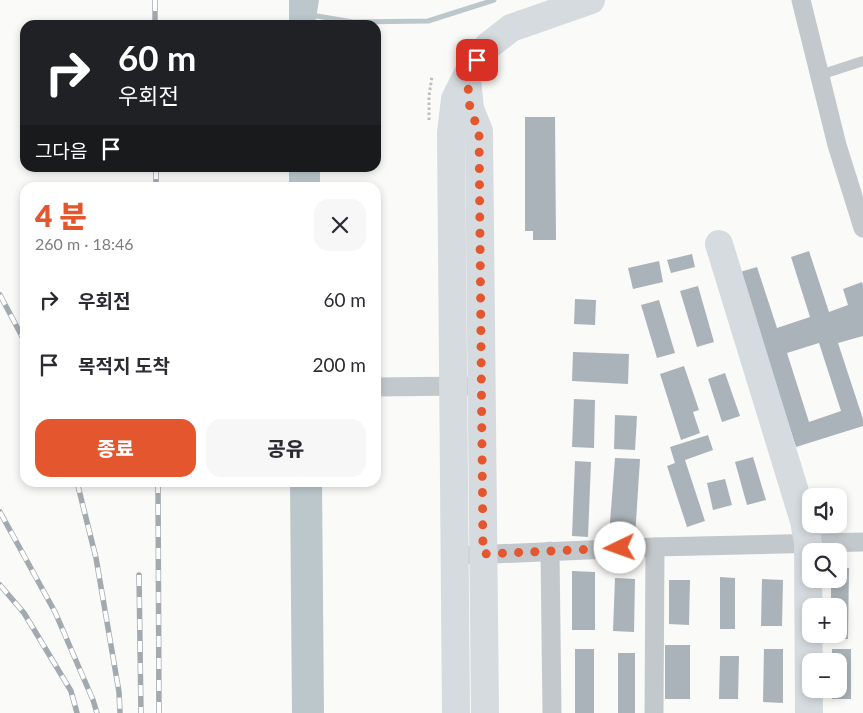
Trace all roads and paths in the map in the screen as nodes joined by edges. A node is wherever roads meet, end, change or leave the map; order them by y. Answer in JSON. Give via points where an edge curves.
{"nodes":[{"id":1,"x":591,"y":0,"type":"edge"},
{"id":2,"x":802,"y":0,"type":"edge"},
{"id":3,"x":863,"y":61,"type":"edge"},
{"id":4,"x":467,"y":75,"type":"junction"},
{"id":5,"x":820,"y":75,"type":"junction"},
{"id":6,"x":859,"y":202,"type":"edge"},
{"id":7,"x":863,"y":228,"type":"edge"},
{"id":8,"x":719,"y":244,"type":"dead end"},
{"id":9,"x":381,"y":386,"type":"edge"},
{"id":10,"x":452,"y":386,"type":"junction"},
{"id":11,"x":482,"y":386,"type":"junction"},
{"id":12,"x":863,"y":542,"type":"edge"},
{"id":13,"x":802,"y":543,"type":"edge"},
{"id":14,"x":808,"y":543,"type":"joint"},
{"id":15,"x":654,"y":547,"type":"junction"},
{"id":16,"x":550,"y":551,"type":"junction"},
{"id":17,"x":483,"y":554,"type":"junction"},
{"id":18,"x":455,"y":556,"type":"junction"},
{"id":19,"x":808,"y":588,"type":"edge"},
{"id":20,"x":456,"y":713,"type":"edge"},
{"id":21,"x":485,"y":713,"type":"edge"},
{"id":22,"x":552,"y":713,"type":"edge"},
{"id":23,"x":654,"y":713,"type":"edge"},
{"id":24,"x":809,"y":713,"type":"edge"}],
"edges":[{"from":1,"to":4,"type":"street","via":[[511,28],[488,46]]},
{"from":2,"to":5,"type":"street"},
{"from":3,"to":5,"type":"lane"},
{"from":4,"to":10,"type":"street","via":[[456,99],[451,133]]},
{"from":4,"to":11,"type":"street","via":[[470,109],[479,131]]},
{"from":5,"to":6,"type":"street","via":[[837,145]]},
{"from":6,"to":7,"type":"street"},
{"from":8,"to":14,"type":"street","via":[[802,511]]},
{"from":9,"to":10,"type":"street"},
{"from":10,"to":11,"type":"street"},
{"from":10,"to":18,"type":"street"},
{"from":11,"to":17,"type":"street"},
{"from":12,"to":14,"type":"street"},
{"from":13,"to":15,"type":"street"},
{"from":15,"to":16,"type":"street"},
{"from":15,"to":23,"type":"street"},
{"from":16,"to":17,"type":"street"},
{"from":16,"to":22,"type":"street"},
{"from":17,"to":18,"type":"street"},
{"from":17,"to":21,"type":"street"},
{"from":18,"to":20,"type":"street"},
{"from":19,"to":24,"type":"street"}]}
